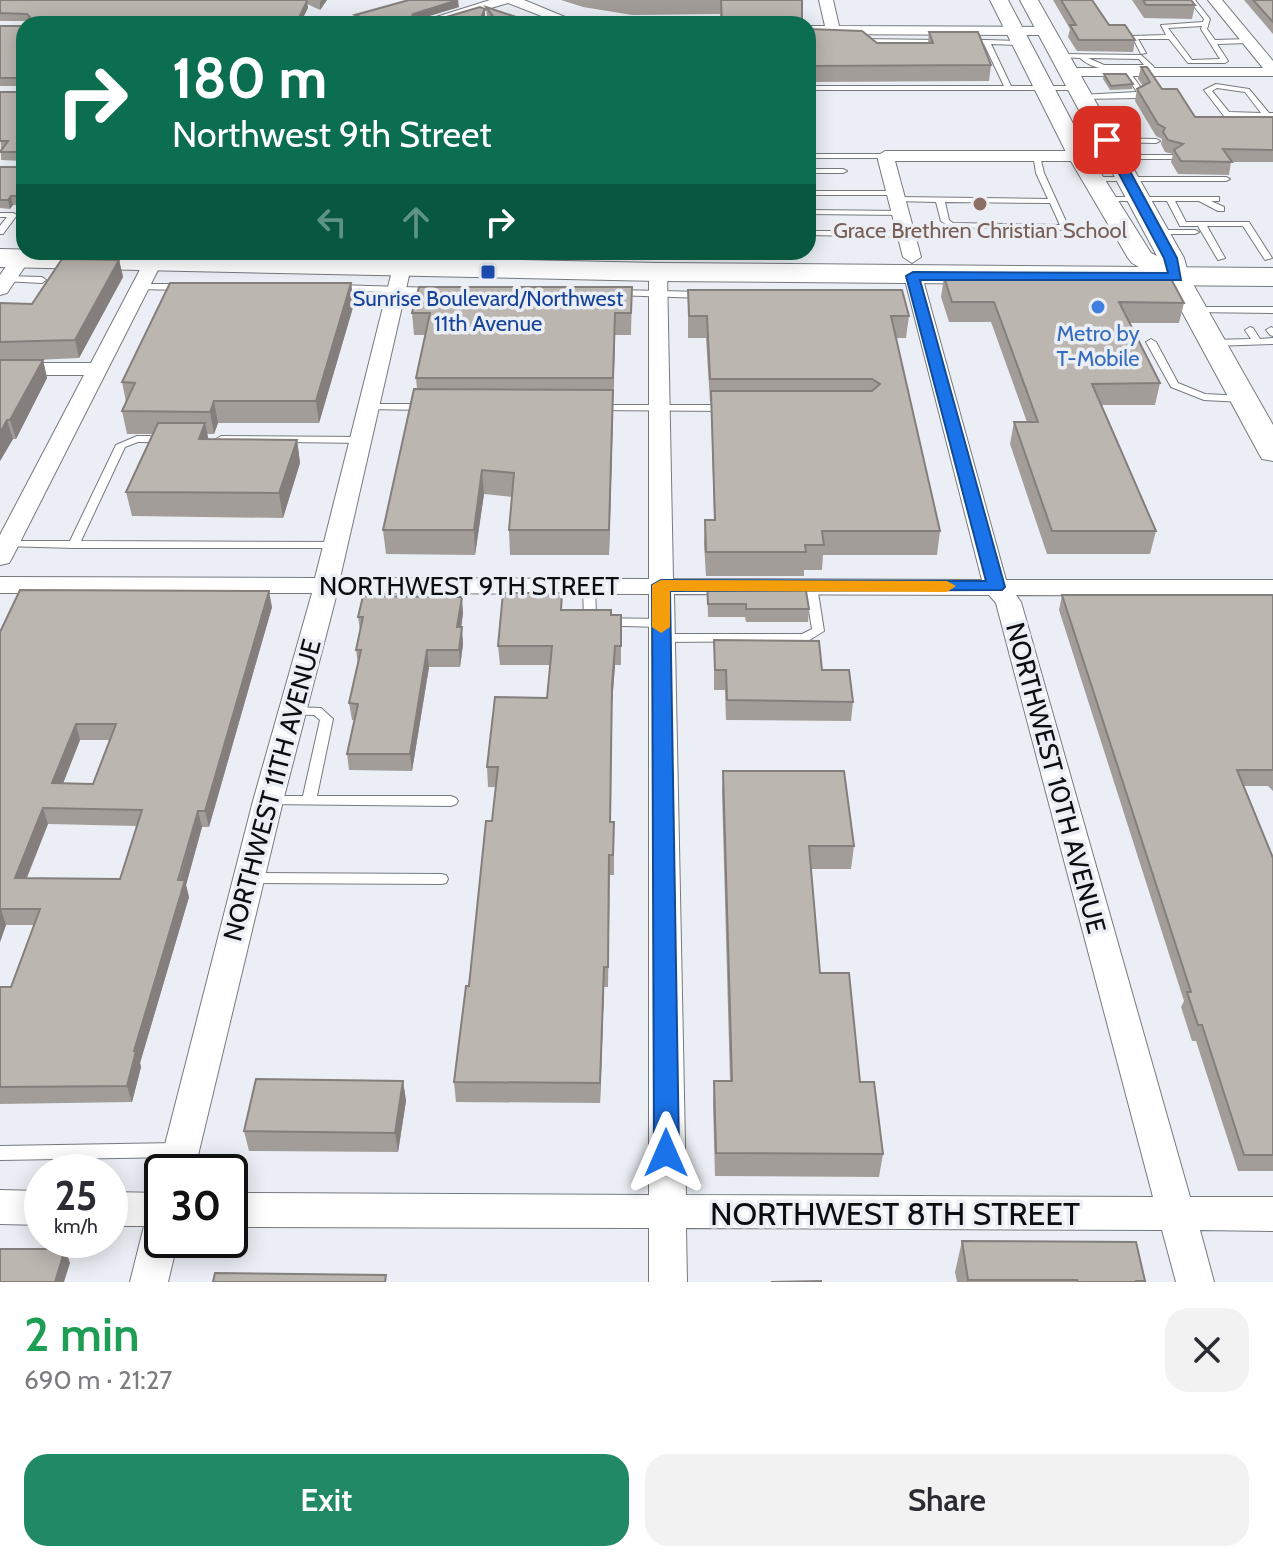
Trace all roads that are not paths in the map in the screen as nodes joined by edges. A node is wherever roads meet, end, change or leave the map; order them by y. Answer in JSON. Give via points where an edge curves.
{"nodes":[{"id":1,"x":505,"y":0,"type":"edge"},
{"id":2,"x":512,"y":0,"type":"edge"},
{"id":3,"x":826,"y":0,"type":"edge"},
{"id":4,"x":999,"y":0,"type":"edge"},
{"id":5,"x":1029,"y":0,"type":"edge"},
{"id":6,"x":1192,"y":0,"type":"edge"},
{"id":7,"x":1215,"y":0,"type":"edge"},
{"id":8,"x":449,"y":16,"type":"edge"},
{"id":9,"x":554,"y":16,"type":"edge"},
{"id":10,"x":1203,"y":24,"type":"junction"},
{"id":11,"x":816,"y":30,"type":"edge"},
{"id":12,"x":833,"y":30,"type":"junction"},
{"id":13,"x":1045,"y":31,"type":"junction"},
{"id":14,"x":902,"y":36,"type":"junction"},
{"id":15,"x":1017,"y":37,"type":"junction"},
{"id":16,"x":1170,"y":37,"type":"junction"},
{"id":17,"x":849,"y":41,"type":"edge"},
{"id":18,"x":1249,"y":41,"type":"junction"},
{"id":19,"x":945,"y":42,"type":"edge"},
{"id":20,"x":959,"y":42,"type":"edge"},
{"id":21,"x":986,"y":42,"type":"junction"},
{"id":22,"x":1213,"y":42,"type":"junction"},
{"id":23,"x":1143,"y":53,"type":"dead end"},
{"id":24,"x":911,"y":56,"type":"edge"},
{"id":25,"x":1106,"y":70,"type":"junction"},
{"id":26,"x":1152,"y":70,"type":"junction"},
{"id":27,"x":1273,"y":71,"type":"edge"},
{"id":28,"x":1127,"y":72,"type":"junction"},
{"id":29,"x":1074,"y":74,"type":"junction"},
{"id":30,"x":816,"y":88,"type":"edge"},
{"id":31,"x":1009,"y":88,"type":"junction"},
{"id":32,"x":1044,"y":88,"type":"junction"},
{"id":33,"x":1270,"y":114,"type":"edge"},
{"id":34,"x":1135,"y":124,"type":"dead end"},
{"id":35,"x":1107,"y":140,"type":"junction"},
{"id":36,"x":1156,"y":141,"type":"edge"},
{"id":37,"x":816,"y":156,"type":"edge"},
{"id":38,"x":885,"y":156,"type":"junction"},
{"id":39,"x":1036,"y":156,"type":"junction"},
{"id":40,"x":1079,"y":156,"type":"junction"},
{"id":41,"x":1174,"y":157,"type":"edge"},
{"id":42,"x":816,"y":171,"type":"edge"},
{"id":43,"x":843,"y":171,"type":"dead end"},
{"id":44,"x":1093,"y":179,"type":"junction"},
{"id":45,"x":1226,"y":179,"type":"edge"},
{"id":46,"x":1133,"y":189,"type":"junction"},
{"id":47,"x":816,"y":194,"type":"edge"},
{"id":48,"x":1106,"y":199,"type":"junction"},
{"id":49,"x":1170,"y":199,"type":"junction"},
{"id":50,"x":1199,"y":199,"type":"junction"},
{"id":51,"x":1216,"y":199,"type":"dead end"},
{"id":52,"x":940,"y":200,"type":"junction"},
{"id":53,"x":1053,"y":201,"type":"junction"},
{"id":54,"x":897,"y":202,"type":"junction"},
{"id":55,"x":1192,"y":209,"type":"dead end"},
{"id":56,"x":1205,"y":209,"type":"dead end"},
{"id":57,"x":1221,"y":209,"type":"dead end"},
{"id":58,"x":816,"y":211,"type":"edge"},
{"id":59,"x":0,"y":215,"type":"edge"},
{"id":60,"x":1228,"y":219,"type":"dead end"},
{"id":61,"x":1213,"y":222,"type":"junction"},
{"id":62,"x":1202,"y":225,"type":"junction"},
{"id":63,"x":0,"y":232,"type":"edge"},
{"id":64,"x":1157,"y":232,"type":"junction"},
{"id":65,"x":816,"y":236,"type":"edge"},
{"id":66,"x":1141,"y":258,"type":"junction"},
{"id":67,"x":1221,"y":258,"type":"junction"},
{"id":68,"x":546,"y":260,"type":"edge"},
{"id":69,"x":806,"y":260,"type":"edge"},
{"id":70,"x":153,"y":262,"type":"junction"},
{"id":71,"x":7,"y":267,"type":"edge"},
{"id":72,"x":1174,"y":268,"type":"junction"},
{"id":73,"x":496,"y":269,"type":"junction"},
{"id":74,"x":910,"y":272,"type":"junction"},
{"id":75,"x":1270,"y":272,"type":"edge"},
{"id":76,"x":399,"y":278,"type":"junction"},
{"id":77,"x":42,"y":280,"type":"dead end"},
{"id":78,"x":658,"y":283,"type":"junction"},
{"id":79,"x":140,"y":287,"type":"junction"},
{"id":80,"x":193,"y":287,"type":"edge"},
{"id":81,"x":326,"y":288,"type":"edge"},
{"id":82,"x":443,"y":291,"type":"edge"},
{"id":83,"x":613,"y":293,"type":"edge"},
{"id":84,"x":713,"y":295,"type":"edge"},
{"id":85,"x":1195,"y":310,"type":"junction"},
{"id":86,"x":1273,"y":310,"type":"edge"},
{"id":87,"x":1250,"y":330,"type":"dead end"},
{"id":88,"x":1272,"y":334,"type":"edge"},
{"id":89,"x":1151,"y":342,"type":"dead end"},
{"id":90,"x":1257,"y":342,"type":"junction"},
{"id":91,"x":1213,"y":343,"type":"junction"},
{"id":92,"x":0,"y":369,"type":"edge"},
{"id":93,"x":97,"y":369,"type":"junction"},
{"id":94,"x":1244,"y":399,"type":"junction"},
{"id":95,"x":369,"y":407,"type":"junction"},
{"id":96,"x":446,"y":407,"type":"edge"},
{"id":97,"x":584,"y":408,"type":"edge"},
{"id":98,"x":661,"y":408,"type":"junction"},
{"id":99,"x":736,"y":408,"type":"edge"},
{"id":100,"x":182,"y":439,"type":"edge"},
{"id":101,"x":212,"y":439,"type":"edge"},
{"id":102,"x":362,"y":440,"type":"junction"},
{"id":103,"x":1273,"y":452,"type":"edge"},
{"id":104,"x":74,"y":545,"type":"junction"},
{"id":105,"x":335,"y":545,"type":"junction"},
{"id":106,"x":3,"y":551,"type":"edge"},
{"id":107,"x":0,"y":585,"type":"edge"},
{"id":108,"x":589,"y":585,"type":"junction"},
{"id":109,"x":661,"y":585,"type":"junction"},
{"id":110,"x":326,"y":586,"type":"junction"},
{"id":111,"x":811,"y":586,"type":"junction"},
{"id":112,"x":996,"y":587,"type":"junction"},
{"id":113,"x":1273,"y":588,"type":"edge"},
{"id":114,"x":661,"y":630,"type":"junction"},
{"id":115,"x":292,"y":711,"type":"junction"},
{"id":116,"x":268,"y":801,"type":"junction"},
{"id":117,"x":309,"y":801,"type":"junction"},
{"id":118,"x":451,"y":801,"type":"dead end"},
{"id":119,"x":248,"y":878,"type":"junction"},
{"id":120,"x":441,"y":879,"type":"dead end"},
{"id":121,"x":0,"y":1153,"type":"edge"},
{"id":122,"x":180,"y":1154,"type":"edge"},
{"id":123,"x":144,"y":1159,"type":"edge"},
{"id":124,"x":0,"y":1207,"type":"edge"},
{"id":125,"x":24,"y":1208,"type":"edge"},
{"id":126,"x":248,"y":1210,"type":"edge"},
{"id":127,"x":1176,"y":1213,"type":"junction"},
{"id":128,"x":667,"y":1214,"type":"junction"},
{"id":129,"x":1273,"y":1214,"type":"edge"},
{"id":130,"x":155,"y":1258,"type":"edge"},
{"id":131,"x":149,"y":1282,"type":"edge"},
{"id":132,"x":668,"y":1282,"type":"edge"},
{"id":133,"x":1195,"y":1282,"type":"edge"}],
"edges":[{"from":1,"to":8,"type":"street"},
{"from":2,"to":9,"type":"street"},
{"from":3,"to":12,"type":"street"},
{"from":4,"to":15,"type":"main road"},
{"from":5,"to":13,"type":"main road"},
{"from":6,"to":10,"type":"lane","via":[[1207,19]]},
{"from":7,"to":18,"type":"street"},
{"from":10,"to":16,"type":"lane","via":[[1164,24]]},
{"from":10,"to":22,"type":"lane"},
{"from":11,"to":12,"type":"street"},
{"from":12,"to":14,"type":"street"},
{"from":13,"to":15,"type":"street"},
{"from":13,"to":29,"type":"main road"},
{"from":14,"to":15,"type":"street"},
{"from":14,"to":17,"type":"lane"},
{"from":14,"to":19,"type":"lane"},
{"from":14,"to":24,"type":"lane"},
{"from":15,"to":21,"type":"lane"},
{"from":15,"to":32,"type":"main road"},
{"from":16,"to":22,"type":"lane","via":[[1187,61],[1225,61]]},
{"from":16,"to":23,"type":"lane","via":[[1134,37]]},
{"from":18,"to":22,"type":"lane"},
{"from":18,"to":27,"type":"street"},
{"from":20,"to":21,"type":"lane"},
{"from":21,"to":31,"type":"lane"},
{"from":25,"to":26,"type":"lane"},
{"from":25,"to":28,"type":"street"},
{"from":25,"to":29,"type":"street"},
{"from":26,"to":27,"type":"street"},
{"from":26,"to":28,"type":"street"},
{"from":26,"to":29,"type":"lane","via":[[1141,57]]},
{"from":28,"to":29,"type":"lane","via":[[1141,93],[1136,96]]},
{"from":29,"to":32,"type":"lane"},
{"from":29,"to":35,"type":"main road"},
{"from":30,"to":31,"type":"lane"},
{"from":31,"to":32,"type":"lane"},
{"from":32,"to":40,"type":"main road"},
{"from":33,"to":33,"type":"lane","via":[[1227,114],[1208,90],[1247,90]]},
{"from":34,"to":35,"type":"lane"},
{"from":35,"to":36,"type":"lane"},
{"from":35,"to":41,"type":"lane"},
{"from":35,"to":46,"type":"main road"},
{"from":37,"to":38,"type":"lane"},
{"from":38,"to":39,"type":"street"},
{"from":38,"to":54,"type":"street","name":"NORTHWEST 10TH AVENUE"},
{"from":39,"to":40,"type":"street"},
{"from":39,"to":53,"type":"lane"},
{"from":40,"to":44,"type":"main road"},
{"from":42,"to":43,"type":"lane"},
{"from":44,"to":46,"type":"lane"},
{"from":44,"to":48,"type":"main road"},
{"from":45,"to":46,"type":"lane"},
{"from":46,"to":48,"type":"lane"},
{"from":46,"to":49,"type":"lane"},
{"from":46,"to":64,"type":"main road"},
{"from":47,"to":54,"type":"lane"},
{"from":48,"to":66,"type":"main road"},
{"from":49,"to":50,"type":"lane"},
{"from":49,"to":62,"type":"lane","via":[[1183,224]]},
{"from":50,"to":51,"type":"lane"},
{"from":50,"to":55,"type":"lane"},
{"from":50,"to":56,"type":"lane"},
{"from":50,"to":57,"type":"lane"},
{"from":52,"to":53,"type":"lane"},
{"from":52,"to":53,"type":"lane","via":[[951,225],[1065,228]]},
{"from":52,"to":54,"type":"lane"},
{"from":54,"to":58,"type":"lane"},
{"from":54,"to":74,"type":"street","name":"NORTHWEST 10TH AVENUE"},
{"from":59,"to":63,"type":"lane","via":[[13,215]]},
{"from":60,"to":61,"type":"lane"},
{"from":61,"to":62,"type":"lane"},
{"from":61,"to":75,"type":"lane","via":[[1246,224]]},
{"from":62,"to":64,"type":"lane"},
{"from":62,"to":67,"type":"lane"},
{"from":64,"to":72,"type":"main road"},
{"from":65,"to":74,"type":"lane"},
{"from":66,"to":72,"type":"main road"},
{"from":66,"to":74,"type":"main road"},
{"from":67,"to":72,"type":"main road"},
{"from":67,"to":75,"type":"main road"},
{"from":68,"to":73,"type":"main road"},
{"from":69,"to":74,"type":"main road"},
{"from":70,"to":71,"type":"main road"},
{"from":70,"to":76,"type":"main road"},
{"from":70,"to":79,"type":"street"},
{"from":71,"to":77,"type":"lane"},
{"from":72,"to":74,"type":"main road"},
{"from":72,"to":75,"type":"main road"},
{"from":72,"to":85,"type":"main road"},
{"from":73,"to":76,"type":"main road"},
{"from":73,"to":78,"type":"main road"},
{"from":74,"to":78,"type":"main road"},
{"from":74,"to":112,"type":"street","name":"NORTHWEST 10TH AVENUE"},
{"from":76,"to":81,"type":"lane"},
{"from":76,"to":82,"type":"lane"},
{"from":76,"to":95,"type":"street","name":"NORTHWEST 11TH AVENUE"},
{"from":78,"to":83,"type":"lane"},
{"from":78,"to":84,"type":"lane"},
{"from":78,"to":98,"type":"street"},
{"from":79,"to":80,"type":"lane"},
{"from":79,"to":93,"type":"street"},
{"from":85,"to":86,"type":"lane","via":[[1242,315]]},
{"from":85,"to":91,"type":"main road"},
{"from":87,"to":90,"type":"lane"},
{"from":88,"to":90,"type":"lane"},
{"from":89,"to":94,"type":"lane","via":[[1174,385],[1204,397]]},
{"from":90,"to":91,"type":"lane"},
{"from":91,"to":94,"type":"main road"},
{"from":92,"to":93,"type":"street"},
{"from":93,"to":106,"type":"street"},
{"from":94,"to":103,"type":"main road"},
{"from":95,"to":96,"type":"lane"},
{"from":95,"to":102,"type":"street","name":"NORTHWEST 11TH AVENUE"},
{"from":97,"to":98,"type":"lane"},
{"from":98,"to":99,"type":"lane"},
{"from":98,"to":109,"type":"street"},
{"from":100,"to":104,"type":"lane","via":[[137,439],[121,445]]},
{"from":101,"to":102,"type":"lane"},
{"from":102,"to":105,"type":"street","name":"NORTHWEST 11TH AVENUE"},
{"from":104,"to":105,"type":"lane"},
{"from":104,"to":106,"type":"lane"},
{"from":105,"to":110,"type":"street","name":"NORTHWEST 11TH AVENUE"},
{"from":107,"to":110,"type":"street","name":"NORTHWEST 9TH STREET"},
{"from":108,"to":109,"type":"street","name":"NORTHWEST 9TH STREET"},
{"from":108,"to":110,"type":"street","name":"NORTHWEST 9TH STREET"},
{"from":108,"to":114,"type":"lane","via":[[590,622]]},
{"from":109,"to":111,"type":"street","name":"NORTHWEST 9TH STREET"},
{"from":109,"to":114,"type":"street"},
{"from":110,"to":115,"type":"street","name":"NORTHWEST 11TH AVENUE"},
{"from":111,"to":112,"type":"street","name":"NORTHWEST 9TH STREET"},
{"from":111,"to":114,"type":"lane","via":[[818,631],[812,636]]},
{"from":112,"to":113,"type":"street","name":"NORTHWEST 9TH STREET"},
{"from":112,"to":127,"type":"street","name":"NORTHWEST 10TH AVENUE","via":[[1008,602]]},
{"from":114,"to":128,"type":"street"},
{"from":115,"to":116,"type":"street","name":"NORTHWEST 11TH AVENUE"},
{"from":115,"to":117,"type":"lane","via":[[317,711],[327,719]]},
{"from":116,"to":117,"type":"lane"},
{"from":116,"to":119,"type":"street","name":"NORTHWEST 11TH AVENUE"},
{"from":117,"to":118,"type":"lane"},
{"from":119,"to":120,"type":"lane"},
{"from":119,"to":122,"type":"street","name":"NORTHWEST 11TH AVENUE"},
{"from":121,"to":123,"type":"lane"},
{"from":124,"to":125,"type":"street"},
{"from":126,"to":128,"type":"street","name":"NORTHWEST 8TH STREET"},
{"from":127,"to":128,"type":"street","name":"NORTHWEST 8TH STREET"},
{"from":127,"to":129,"type":"street","name":"NORTHWEST 8TH STREET"},
{"from":127,"to":133,"type":"street","name":"NORTHWEST 10TH AVENUE"},
{"from":128,"to":132,"type":"street"},
{"from":130,"to":131,"type":"street"}]}
